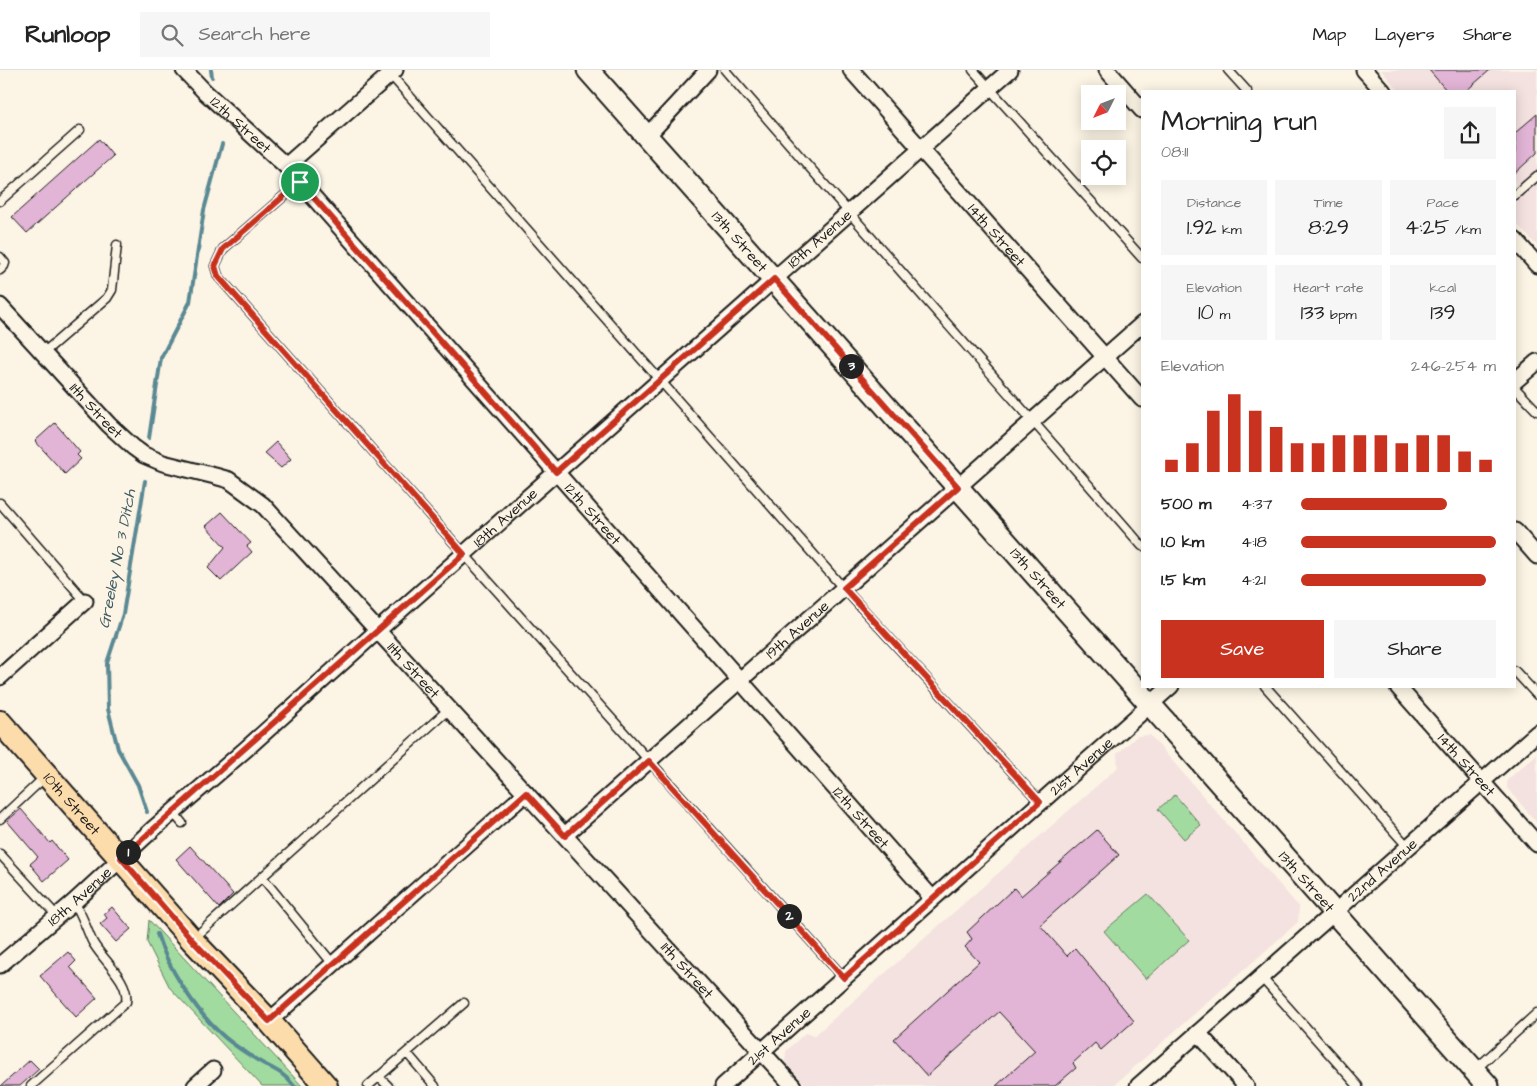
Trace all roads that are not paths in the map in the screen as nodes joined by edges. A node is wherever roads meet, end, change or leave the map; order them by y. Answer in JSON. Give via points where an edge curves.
{"nodes":[{"id":1,"x":184,"y":70,"type":"edge"},
{"id":2,"x":588,"y":70,"type":"edge"},
{"id":3,"x":708,"y":70,"type":"edge"},
{"id":4,"x":725,"y":70,"type":"edge"},
{"id":5,"x":851,"y":70,"type":"edge"},
{"id":6,"x":973,"y":70,"type":"edge"},
{"id":7,"x":1010,"y":70,"type":"edge"},
{"id":8,"x":1107,"y":70,"type":"edge"},
{"id":9,"x":1228,"y":70,"type":"edge"},
{"id":10,"x":1364,"y":70,"type":"edge"},
{"id":11,"x":392,"y":72,"type":"edge"},
{"id":12,"x":989,"y":88,"type":"junction"},
{"id":13,"x":1246,"y":90,"type":"edge"},
{"id":14,"x":1382,"y":90,"type":"edge"},
{"id":15,"x":1141,"y":109,"type":"edge"},
{"id":16,"x":80,"y":130,"type":"dead end"},
{"id":17,"x":647,"y":136,"type":"junction"},
{"id":18,"x":921,"y":149,"type":"junction"},
{"id":19,"x":286,"y":166,"type":"junction"},
{"id":20,"x":1537,"y":176,"type":"edge"},
{"id":21,"x":300,"y":182,"type":"junction"},
{"id":22,"x":1516,"y":194,"type":"edge"},
{"id":23,"x":0,"y":201,"type":"edge"},
{"id":24,"x":848,"y":213,"type":"junction"},
{"id":25,"x":1516,"y":241,"type":"edge"},
{"id":26,"x":117,"y":245,"type":"dead end"},
{"id":27,"x":0,"y":257,"type":"edge"},
{"id":28,"x":1141,"y":257,"type":"edge"},
{"id":29,"x":1537,"y":265,"type":"edge"},
{"id":30,"x":0,"y":270,"type":"edge"},
{"id":31,"x":774,"y":279,"type":"junction"},
{"id":32,"x":0,"y":306,"type":"edge"},
{"id":33,"x":1141,"y":325,"type":"edge"},
{"id":34,"x":42,"y":354,"type":"junction"},
{"id":35,"x":1106,"y":357,"type":"junction"},
{"id":36,"x":1537,"y":362,"type":"edge"},
{"id":37,"x":660,"y":380,"type":"junction"},
{"id":38,"x":1516,"y":380,"type":"edge"},
{"id":39,"x":1516,"y":389,"type":"edge"},
{"id":40,"x":1141,"y":398,"type":"edge"},
{"id":41,"x":1537,"y":411,"type":"edge"},
{"id":42,"x":1034,"y":421,"type":"junction"},
{"id":43,"x":556,"y":472,"type":"junction"},
{"id":44,"x":958,"y":487,"type":"junction"},
{"id":45,"x":0,"y":503,"type":"edge"},
{"id":46,"x":1516,"y":532,"type":"edge"},
{"id":47,"x":1141,"y":545,"type":"edge"},
{"id":48,"x":464,"y":554,"type":"junction"},
{"id":49,"x":1537,"y":556,"type":"edge"},
{"id":50,"x":844,"y":588,"type":"junction"},
{"id":51,"x":85,"y":601,"type":"joint"},
{"id":52,"x":378,"y":630,"type":"junction"},
{"id":53,"x":1516,"y":672,"type":"edge"},
{"id":54,"x":0,"y":678,"type":"edge"},
{"id":55,"x":739,"y":681,"type":"junction"},
{"id":56,"x":1169,"y":688,"type":"edge"},
{"id":57,"x":1267,"y":688,"type":"edge"},
{"id":58,"x":1399,"y":688,"type":"edge"},
{"id":59,"x":1537,"y":695,"type":"edge"},
{"id":60,"x":1151,"y":704,"type":"junction"},
{"id":61,"x":449,"y":709,"type":"junction"},
{"id":62,"x":0,"y":722,"type":"edge"},
{"id":63,"x":1537,"y":733,"type":"edge"},
{"id":64,"x":649,"y":761,"type":"junction"},
{"id":65,"x":47,"y":775,"type":"junction"},
{"id":66,"x":1482,"y":782,"type":"junction"},
{"id":67,"x":526,"y":793,"type":"junction"},
{"id":68,"x":1040,"y":802,"type":"junction"},
{"id":69,"x":0,"y":819,"type":"edge"},
{"id":70,"x":565,"y":836,"type":"junction"},
{"id":71,"x":1537,"y":844,"type":"edge"},
{"id":72,"x":1408,"y":847,"type":"junction"},
{"id":73,"x":0,"y":854,"type":"edge"},
{"id":74,"x":121,"y":858,"type":"junction"},
{"id":75,"x":262,"y":877,"type":"junction"},
{"id":76,"x":932,"y":898,"type":"junction"},
{"id":77,"x":74,"y":902,"type":"junction"},
{"id":78,"x":1336,"y":912,"type":"junction"},
{"id":79,"x":57,"y":916,"type":"junction"},
{"id":80,"x":192,"y":940,"type":"junction"},
{"id":81,"x":333,"y":964,"type":"junction"},
{"id":82,"x":0,"y":965,"type":"edge"},
{"id":83,"x":1261,"y":977,"type":"junction"},
{"id":84,"x":844,"y":978,"type":"junction"},
{"id":85,"x":464,"y":1003,"type":"dead end"},
{"id":86,"x":1537,"y":1013,"type":"edge"},
{"id":87,"x":269,"y":1021,"type":"junction"},
{"id":88,"x":1198,"y":1033,"type":"junction"},
{"id":89,"x":761,"y":1052,"type":"junction"},
{"id":90,"x":407,"y":1053,"type":"junction"},
{"id":91,"x":213,"y":1070,"type":"dead end"},
{"id":92,"x":1474,"y":1070,"type":"junction"},
{"id":93,"x":379,"y":1076,"type":"junction"},
{"id":94,"x":32,"y":1086,"type":"edge"},
{"id":95,"x":195,"y":1086,"type":"edge"},
{"id":96,"x":326,"y":1086,"type":"edge"},
{"id":97,"x":368,"y":1086,"type":"edge"},
{"id":98,"x":388,"y":1086,"type":"edge"},
{"id":99,"x":435,"y":1086,"type":"edge"},
{"id":100,"x":723,"y":1086,"type":"edge"},
{"id":101,"x":793,"y":1086,"type":"edge"},
{"id":102,"x":1138,"y":1086,"type":"edge"},
{"id":103,"x":1246,"y":1086,"type":"edge"},
{"id":104,"x":1358,"y":1086,"type":"edge"},
{"id":105,"x":1488,"y":1086,"type":"edge"}],
"edges":[{"from":1,"to":19,"type":"street","name":"12th Street"},
{"from":2,"to":17,"type":"street","name":"13th Street"},
{"from":3,"to":17,"type":"street"},
{"from":4,"to":24,"type":"lane"},
{"from":5,"to":18,"type":"street","name":"14th Street"},
{"from":6,"to":12,"type":"lane"},
{"from":7,"to":12,"type":"street","name":"18th Avenue"},
{"from":8,"to":15,"type":"street"},
{"from":9,"to":13,"type":"lane"},
{"from":10,"to":14,"type":"street"},
{"from":11,"to":19,"type":"street"},
{"from":11,"to":37,"type":"lane"},
{"from":12,"to":18,"type":"street","name":"18th Avenue"},
{"from":12,"to":28,"type":"lane"},
{"from":16,"to":23,"type":"lane"},
{"from":17,"to":31,"type":"street","name":"13th Street"},
{"from":18,"to":24,"type":"street","name":"18th Avenue"},
{"from":18,"to":35,"type":"street","name":"14th Street"},
{"from":19,"to":21,"type":"street","name":"12th Street"},
{"from":20,"to":22,"type":"lane"},
{"from":21,"to":43,"type":"street","name":"12th Street"},
{"from":21,"to":48,"type":"lane","via":[[223,249],[215,266],[218,276]]},
{"from":24,"to":31,"type":"street","name":"18th Avenue"},
{"from":24,"to":42,"type":"lane"},
{"from":25,"to":29,"type":"street"},
{"from":26,"to":34,"type":"lane","via":[[112,290],[107,298]]},
{"from":27,"to":30,"type":"lane","via":[[5,263]]},
{"from":31,"to":37,"type":"street","name":"18th Avenue"},
{"from":31,"to":44,"type":"street","name":"13th Street"},
{"from":32,"to":34,"type":"street","name":"11th Street"},
{"from":33,"to":35,"type":"street","name":"19th Avenue"},
{"from":34,"to":52,"type":"street","name":"11th Street","via":[[109,425],[144,455],[229,480],[263,505]]},
{"from":35,"to":40,"type":"street","name":"14th Street"},
{"from":35,"to":42,"type":"street","name":"19th Avenue"},
{"from":36,"to":38,"type":"street"},
{"from":37,"to":43,"type":"street","name":"18th Avenue"},
{"from":37,"to":50,"type":"lane"},
{"from":39,"to":41,"type":"lane"},
{"from":42,"to":44,"type":"street","name":"19th Avenue"},
{"from":42,"to":47,"type":"lane"},
{"from":43,"to":48,"type":"street","name":"18th Avenue"},
{"from":43,"to":55,"type":"street","name":"12th Street"},
{"from":44,"to":50,"type":"street","name":"19th Avenue"},
{"from":44,"to":60,"type":"street","name":"13th Street"},
{"from":45,"to":51,"type":"lane"},
{"from":46,"to":49,"type":"street"},
{"from":48,"to":52,"type":"street","name":"18th Avenue"},
{"from":48,"to":64,"type":"lane"},
{"from":50,"to":55,"type":"street","name":"19th Avenue"},
{"from":50,"to":68,"type":"lane"},
{"from":51,"to":54,"type":"street"},
{"from":52,"to":61,"type":"street","name":"11th Street"},
{"from":52,"to":74,"type":"street","name":"18th Avenue","via":[[246,749],[177,818]]},
{"from":53,"to":59,"type":"lane"},
{"from":55,"to":64,"type":"street","name":"19th Avenue"},
{"from":55,"to":76,"type":"street","name":"12th Street"},
{"from":56,"to":60,"type":"street","name":"21st Avenue"},
{"from":57,"to":72,"type":"lane"},
{"from":58,"to":66,"type":"street","name":"14th Street"},
{"from":60,"to":68,"type":"street","name":"21st Avenue"},
{"from":60,"to":78,"type":"street","name":"13th Street"},
{"from":61,"to":67,"type":"street","name":"11th Street"},
{"from":61,"to":75,"type":"lane"},
{"from":62,"to":65,"type":"main road","name":"10th Street"},
{"from":63,"to":66,"type":"street","name":"22nd Avenue"},
{"from":64,"to":70,"type":"street","name":"19th Avenue"},
{"from":64,"to":84,"type":"lane"},
{"from":65,"to":69,"type":"lane"},
{"from":65,"to":74,"type":"main road","name":"10th Street"},
{"from":66,"to":71,"type":"street","name":"14th Street"},
{"from":66,"to":72,"type":"street","name":"22nd Avenue"},
{"from":67,"to":70,"type":"street","name":"11th Street"},
{"from":67,"to":81,"type":"street"},
{"from":68,"to":76,"type":"street","name":"21st Avenue"},
{"from":70,"to":89,"type":"street","name":"11th Street"},
{"from":72,"to":78,"type":"street","name":"22nd Avenue"},
{"from":73,"to":79,"type":"lane"},
{"from":74,"to":77,"type":"street","name":"18th Avenue"},
{"from":74,"to":80,"type":"main road","name":"10th Street"},
{"from":75,"to":80,"type":"lane"},
{"from":75,"to":81,"type":"lane"},
{"from":76,"to":84,"type":"street","name":"21st Avenue"},
{"from":77,"to":79,"type":"street","name":"18th Avenue"},
{"from":77,"to":94,"type":"lane","via":[[93,943],[128,995],[126,1002]]},
{"from":78,"to":83,"type":"street","name":"22nd Avenue"},
{"from":78,"to":92,"type":"street","name":"13th Street"},
{"from":79,"to":82,"type":"street","name":"18th Avenue"},
{"from":80,"to":87,"type":"main road","name":"10th Street"},
{"from":81,"to":87,"type":"street"},
{"from":83,"to":88,"type":"street","name":"22nd Avenue"},
{"from":83,"to":104,"type":"lane"},
{"from":84,"to":89,"type":"street","name":"21st Avenue"},
{"from":85,"to":90,"type":"lane"},
{"from":86,"to":92,"type":"lane"},
{"from":87,"to":96,"type":"main road","name":"10th Street"},
{"from":88,"to":102,"type":"street","name":"22nd Avenue"},
{"from":88,"to":103,"type":"street"},
{"from":89,"to":100,"type":"street","name":"21st Avenue"},
{"from":89,"to":101,"type":"street","name":"11th Street"},
{"from":90,"to":93,"type":"lane"},
{"from":90,"to":99,"type":"lane"},
{"from":91,"to":95,"type":"street"},
{"from":92,"to":105,"type":"street","name":"13th Street"},
{"from":93,"to":97,"type":"lane"},
{"from":93,"to":98,"type":"lane"}]}
